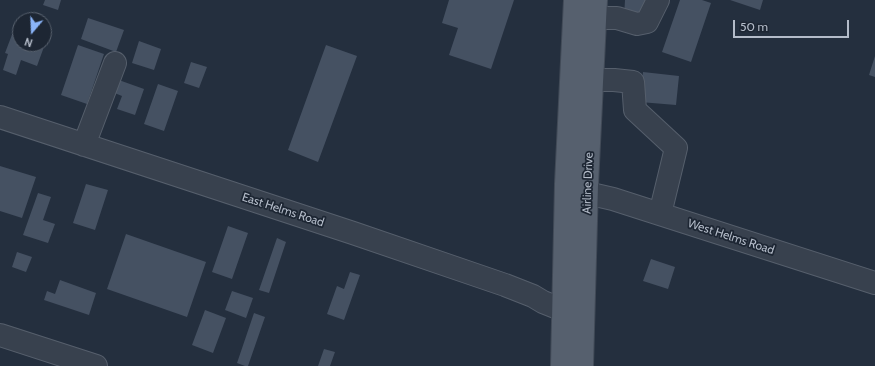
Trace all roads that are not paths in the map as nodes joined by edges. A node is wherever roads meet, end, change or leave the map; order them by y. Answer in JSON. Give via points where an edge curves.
{"nodes":[{"id":1,"x":575,"y":0,"type":"edge"},
{"id":2,"x":658,"y":0,"type":"edge"},
{"id":3,"x":596,"y":9,"type":"edge"},
{"id":4,"x":617,"y":9,"type":"edge"},
{"id":5,"x":115,"y":63,"type":"dead end"},
{"id":6,"x":592,"y":80,"type":"junction"},
{"id":7,"x":0,"y":117,"type":"edge"},
{"id":8,"x":84,"y":145,"type":"junction"},
{"id":9,"x":587,"y":193,"type":"junction"},
{"id":10,"x":660,"y":214,"type":"junction"},
{"id":11,"x":875,"y":284,"type":"edge"},
{"id":12,"x":563,"y":310,"type":"junction"},
{"id":13,"x":0,"y":335,"type":"edge"},
{"id":14,"x":96,"y":366,"type":"edge"},
{"id":15,"x":562,"y":366,"type":"edge"},
{"id":16,"x":582,"y":366,"type":"edge"}],
"edges":[{"from":1,"to":12,"type":"main road","name":"Airline Drive"},
{"from":2,"to":4,"type":"street","via":[[647,22],[637,24]]},
{"from":3,"to":4,"type":"street"},
{"from":3,"to":6,"type":"main road","name":"Airline Drive"},
{"from":5,"to":8,"type":"street"},
{"from":6,"to":9,"type":"main road","name":"Airline Drive"},
{"from":6,"to":10,"type":"street","via":[[633,82],[635,110],[676,148]]},
{"from":7,"to":8,"type":"street","name":"East Helms Road"},
{"from":8,"to":12,"type":"street","name":"East Helms Road","via":[[411,252],[505,285]]},
{"from":9,"to":10,"type":"street","name":"West Helms Road"},
{"from":9,"to":16,"type":"main road","name":"Airline Drive"},
{"from":10,"to":11,"type":"street","name":"West Helms Road"},
{"from":12,"to":15,"type":"main road","name":"Airline Drive"},
{"from":13,"to":14,"type":"street"}]}
